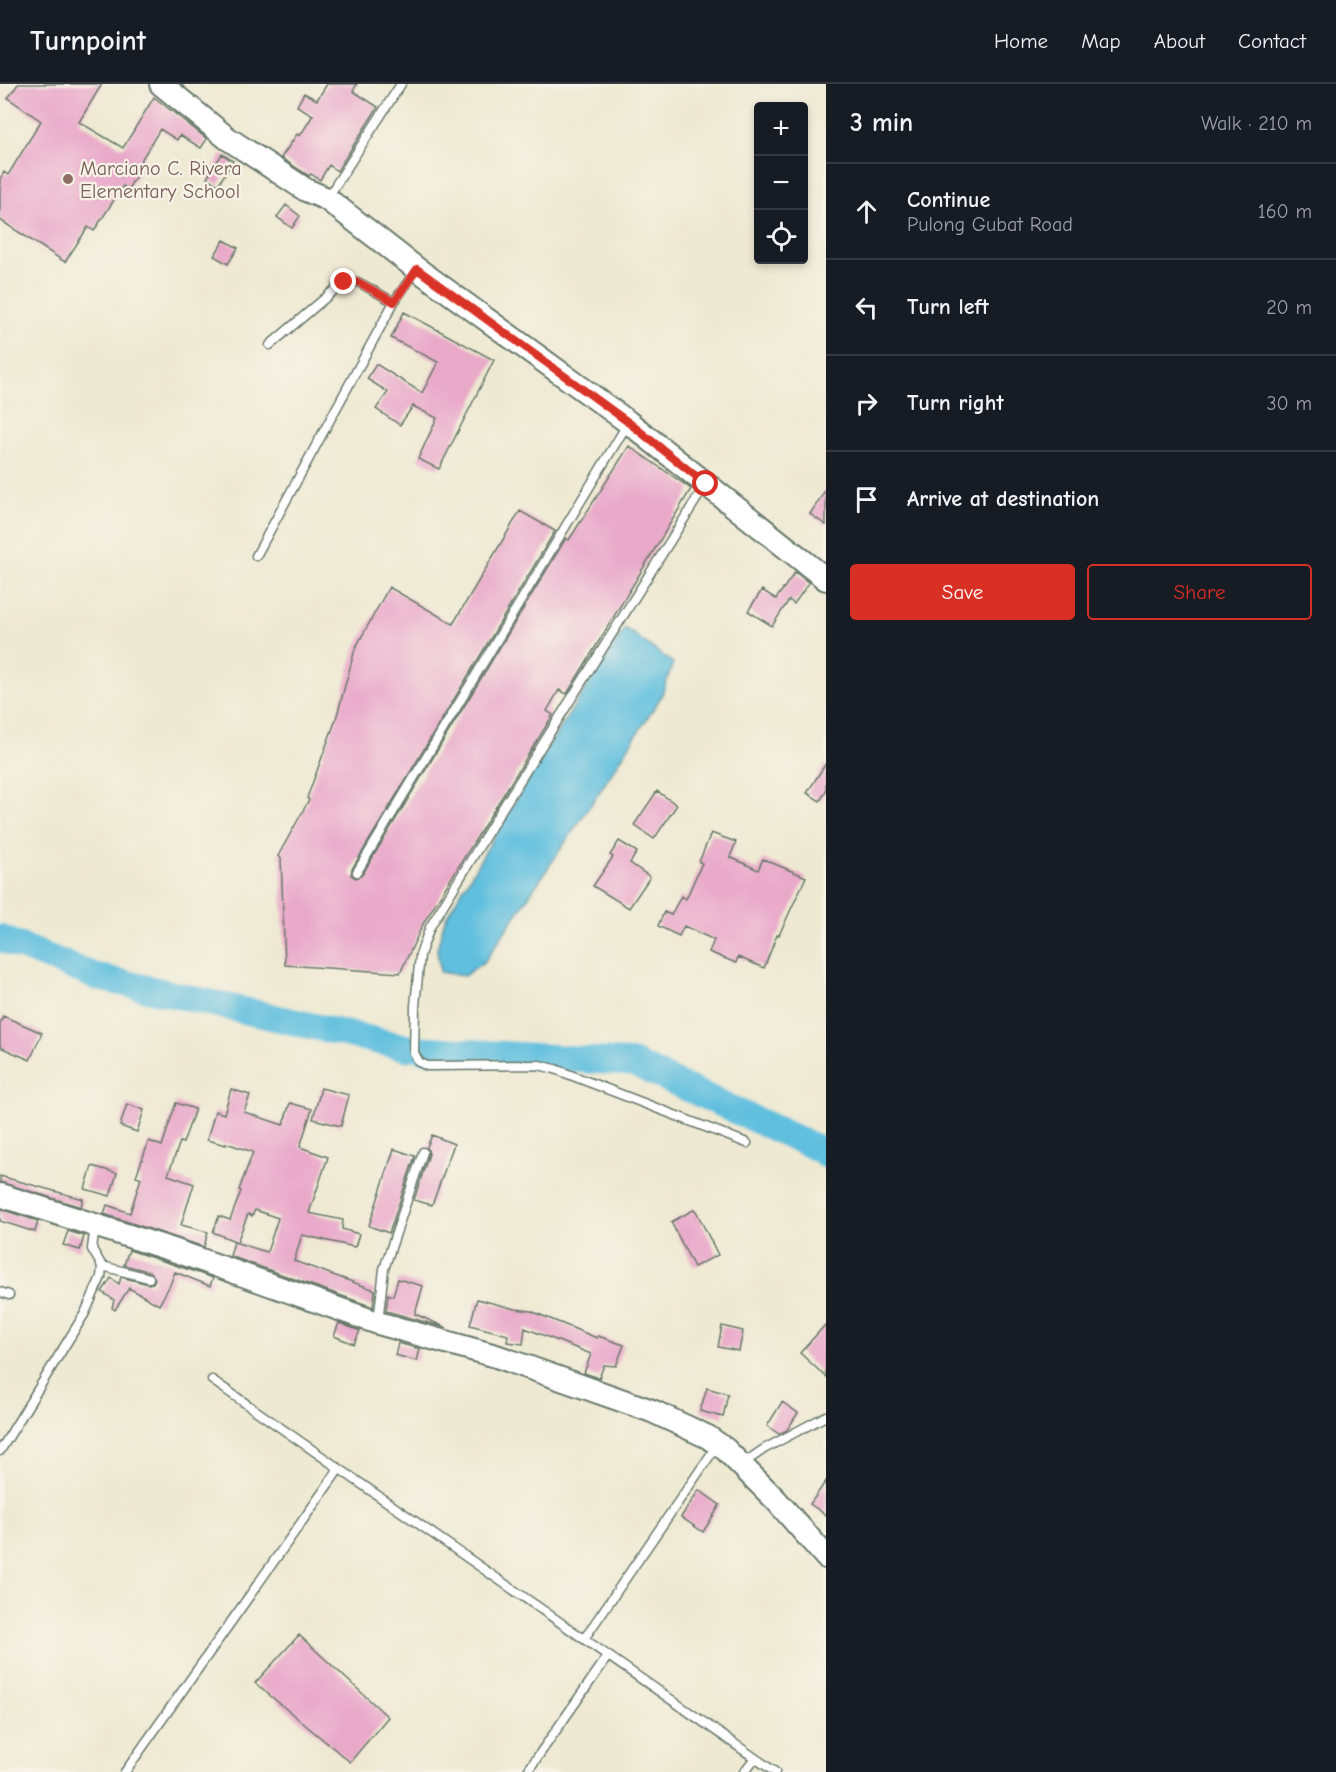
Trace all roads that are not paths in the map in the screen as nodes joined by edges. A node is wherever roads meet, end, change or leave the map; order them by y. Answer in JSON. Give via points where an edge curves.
{"nodes":[{"id":1,"x":161,"y":84,"type":"edge"},
{"id":2,"x":401,"y":84,"type":"edge"},
{"id":3,"x":327,"y":199,"type":"junction"},
{"id":4,"x":417,"y":269,"type":"junction"},
{"id":5,"x":394,"y":302,"type":"junction"},
{"id":6,"x":270,"y":345,"type":"dead end"},
{"id":7,"x":628,"y":422,"type":"junction"},
{"id":8,"x":706,"y":484,"type":"junction"},
{"id":9,"x":256,"y":556,"type":"dead end"},
{"id":10,"x":826,"y":579,"type":"edge"},
{"id":11,"x":357,"y":872,"type":"dead end"},
{"id":12,"x":747,"y":1143,"type":"dead end"},
{"id":13,"x":423,"y":1152,"type":"dead end"},
{"id":14,"x":0,"y":1195,"type":"edge"},
{"id":15,"x":95,"y":1225,"type":"junction"},
{"id":16,"x":102,"y":1266,"type":"junction"},
{"id":17,"x":149,"y":1278,"type":"dead end"},
{"id":18,"x":378,"y":1323,"type":"junction"},
{"id":19,"x":212,"y":1380,"type":"dead end"},
{"id":20,"x":826,"y":1416,"type":"edge"},
{"id":21,"x":718,"y":1444,"type":"junction"},
{"id":22,"x":0,"y":1451,"type":"edge"},
{"id":23,"x":741,"y":1465,"type":"junction"},
{"id":24,"x":339,"y":1468,"type":"junction"},
{"id":25,"x":826,"y":1557,"type":"edge"},
{"id":26,"x":584,"y":1639,"type":"junction"},
{"id":27,"x":608,"y":1656,"type":"junction"},
{"id":28,"x":755,"y":1758,"type":"junction"},
{"id":29,"x":125,"y":1772,"type":"edge"},
{"id":30,"x":526,"y":1772,"type":"edge"},
{"id":31,"x":744,"y":1772,"type":"edge"},
{"id":32,"x":775,"y":1772,"type":"edge"}],
"edges":[{"from":1,"to":3,"type":"street","via":[[227,138],[306,190]]},
{"from":2,"to":3,"type":"lane"},
{"from":3,"to":4,"type":"street"},
{"from":4,"to":5,"type":"lane"},
{"from":4,"to":7,"type":"street"},
{"from":5,"to":6,"type":"lane","via":[[358,282],[344,282]]},
{"from":5,"to":9,"type":"lane"},
{"from":7,"to":8,"type":"street"},
{"from":7,"to":11,"type":"lane"},
{"from":8,"to":10,"type":"street"},
{"from":8,"to":12,"type":"lane","via":[[430,927],[420,955],[414,1053],[427,1066],[547,1067]]},
{"from":13,"to":18,"type":"lane","via":[[384,1269]]},
{"from":14,"to":15,"type":"street"},
{"from":15,"to":16,"type":"lane","via":[[92,1249]]},
{"from":15,"to":18,"type":"street"},
{"from":16,"to":17,"type":"lane"},
{"from":16,"to":22,"type":"lane","via":[[85,1313]]},
{"from":18,"to":21,"type":"street","via":[[575,1383],[652,1411]]},
{"from":19,"to":24,"type":"lane"},
{"from":20,"to":23,"type":"lane"},
{"from":21,"to":23,"type":"street"},
{"from":21,"to":26,"type":"lane"},
{"from":23,"to":25,"type":"street"},
{"from":24,"to":26,"type":"lane"},
{"from":24,"to":29,"type":"lane"},
{"from":26,"to":27,"type":"lane"},
{"from":27,"to":28,"type":"lane"},
{"from":27,"to":30,"type":"lane"},
{"from":28,"to":31,"type":"lane"},
{"from":28,"to":32,"type":"lane"}]}
